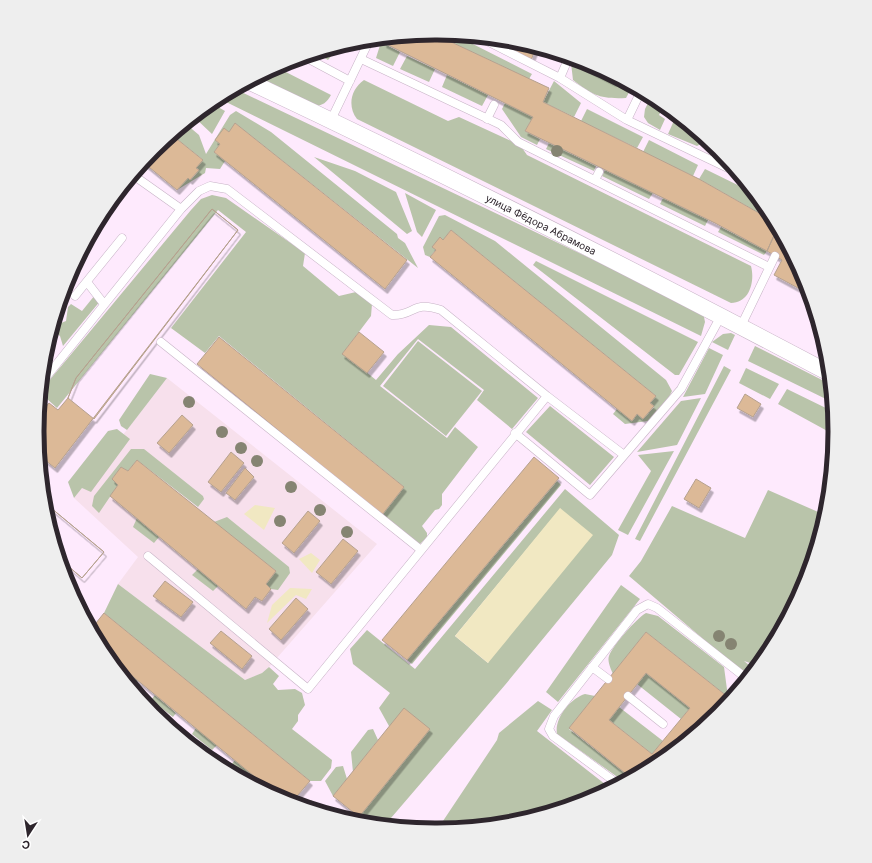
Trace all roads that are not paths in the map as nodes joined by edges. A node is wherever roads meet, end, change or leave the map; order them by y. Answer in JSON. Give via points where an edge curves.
{"nodes":[{"id":1,"x":493,"y":44,"type":"edge"},
{"id":2,"x":366,"y":47,"type":"edge"},
{"id":3,"x":360,"y":59,"type":"junction"},
{"id":4,"x":312,"y":60,"type":"edge"},
{"id":5,"x":567,"y":63,"type":"edge"},
{"id":6,"x":560,"y":78,"type":"junction"},
{"id":7,"x":350,"y":81,"type":"junction"},
{"id":8,"x":255,"y":84,"type":"edge"},
{"id":9,"x":639,"y":96,"type":"edge"},
{"id":10,"x":494,"y":105,"type":"dead end"},
{"id":11,"x":487,"y":119,"type":"junction"},
{"id":12,"x":331,"y":120,"type":"junction"},
{"id":13,"x":627,"y":120,"type":"junction"},
{"id":14,"x":723,"y":166,"type":"edge"},
{"id":15,"x":599,"y":172,"type":"dead end"},
{"id":16,"x":138,"y":178,"type":"edge"},
{"id":17,"x":595,"y":180,"type":"junction"},
{"id":18,"x":181,"y":208,"type":"junction"},
{"id":19,"x":122,"y":238,"type":"dead end"},
{"id":20,"x":775,"y":256,"type":"dead end"},
{"id":21,"x":769,"y":267,"type":"junction"},
{"id":22,"x":87,"y":282,"type":"junction"},
{"id":23,"x":75,"y":296,"type":"dead end"},
{"id":24,"x":104,"y":304,"type":"junction"},
{"id":25,"x":721,"y":316,"type":"junction"},
{"id":26,"x":741,"y":326,"type":"junction"},
{"id":27,"x":161,"y":342,"type":"dead end"},
{"id":28,"x":822,"y":369,"type":"edge"},
{"id":29,"x":49,"y":372,"type":"edge"},
{"id":30,"x":547,"y":396,"type":"junction"},
{"id":31,"x":516,"y":433,"type":"junction"},
{"id":32,"x":624,"y":455,"type":"junction"},
{"id":33,"x":421,"y":550,"type":"junction"},
{"id":34,"x":148,"y":556,"type":"dead end"},
{"id":35,"x":592,"y":667,"type":"junction"},
{"id":36,"x":743,"y":675,"type":"edge"},
{"id":37,"x":608,"y":679,"type":"dead end"},
{"id":38,"x":628,"y":696,"type":"dead end"},
{"id":39,"x":663,"y":724,"type":"dead end"},
{"id":40,"x":613,"y":781,"type":"edge"}],
"edges":[{"from":1,"to":6,"type":"lane"},
{"from":2,"to":3,"type":"lane"},
{"from":3,"to":7,"type":"lane"},
{"from":3,"to":11,"type":"lane"},
{"from":4,"to":7,"type":"lane"},
{"from":5,"to":6,"type":"lane"},
{"from":6,"to":13,"type":"lane"},
{"from":7,"to":12,"type":"lane"},
{"from":8,"to":12,"type":"street","name":"улица Фёдора Абрамова"},
{"from":9,"to":13,"type":"lane"},
{"from":10,"to":11,"type":"lane"},
{"from":11,"to":17,"type":"lane","via":[[501,125],[518,142]]},
{"from":12,"to":25,"type":"street","name":"улица Фёдора Абрамова"},
{"from":13,"to":14,"type":"lane"},
{"from":15,"to":17,"type":"lane"},
{"from":16,"to":18,"type":"lane"},
{"from":17,"to":21,"type":"lane"},
{"from":18,"to":24,"type":"lane"},
{"from":18,"to":30,"type":"lane","via":[[199,191],[210,186],[227,189],[392,315],[408,312],[417,306],[429,305],[441,310]]},
{"from":19,"to":22,"type":"lane"},
{"from":20,"to":21,"type":"lane"},
{"from":21,"to":26,"type":"lane"},
{"from":22,"to":23,"type":"lane"},
{"from":22,"to":24,"type":"lane"},
{"from":24,"to":29,"type":"lane"},
{"from":25,"to":26,"type":"street","name":"улица Фёдора Абрамова"},
{"from":25,"to":32,"type":"lane","via":[[682,389]]},
{"from":26,"to":28,"type":"street","name":"улица Фёдора Абрамова"},
{"from":27,"to":33,"type":"lane"},
{"from":30,"to":31,"type":"lane"},
{"from":30,"to":32,"type":"lane"},
{"from":31,"to":32,"type":"lane","via":[[590,495]]},
{"from":31,"to":33,"type":"lane"},
{"from":33,"to":34,"type":"lane","via":[[308,689]]},
{"from":35,"to":36,"type":"lane","via":[[637,610],[648,604],[657,608]]},
{"from":35,"to":37,"type":"lane"},
{"from":35,"to":40,"type":"lane","via":[[554,716],[549,729],[553,736]]},
{"from":38,"to":39,"type":"lane"}]}
